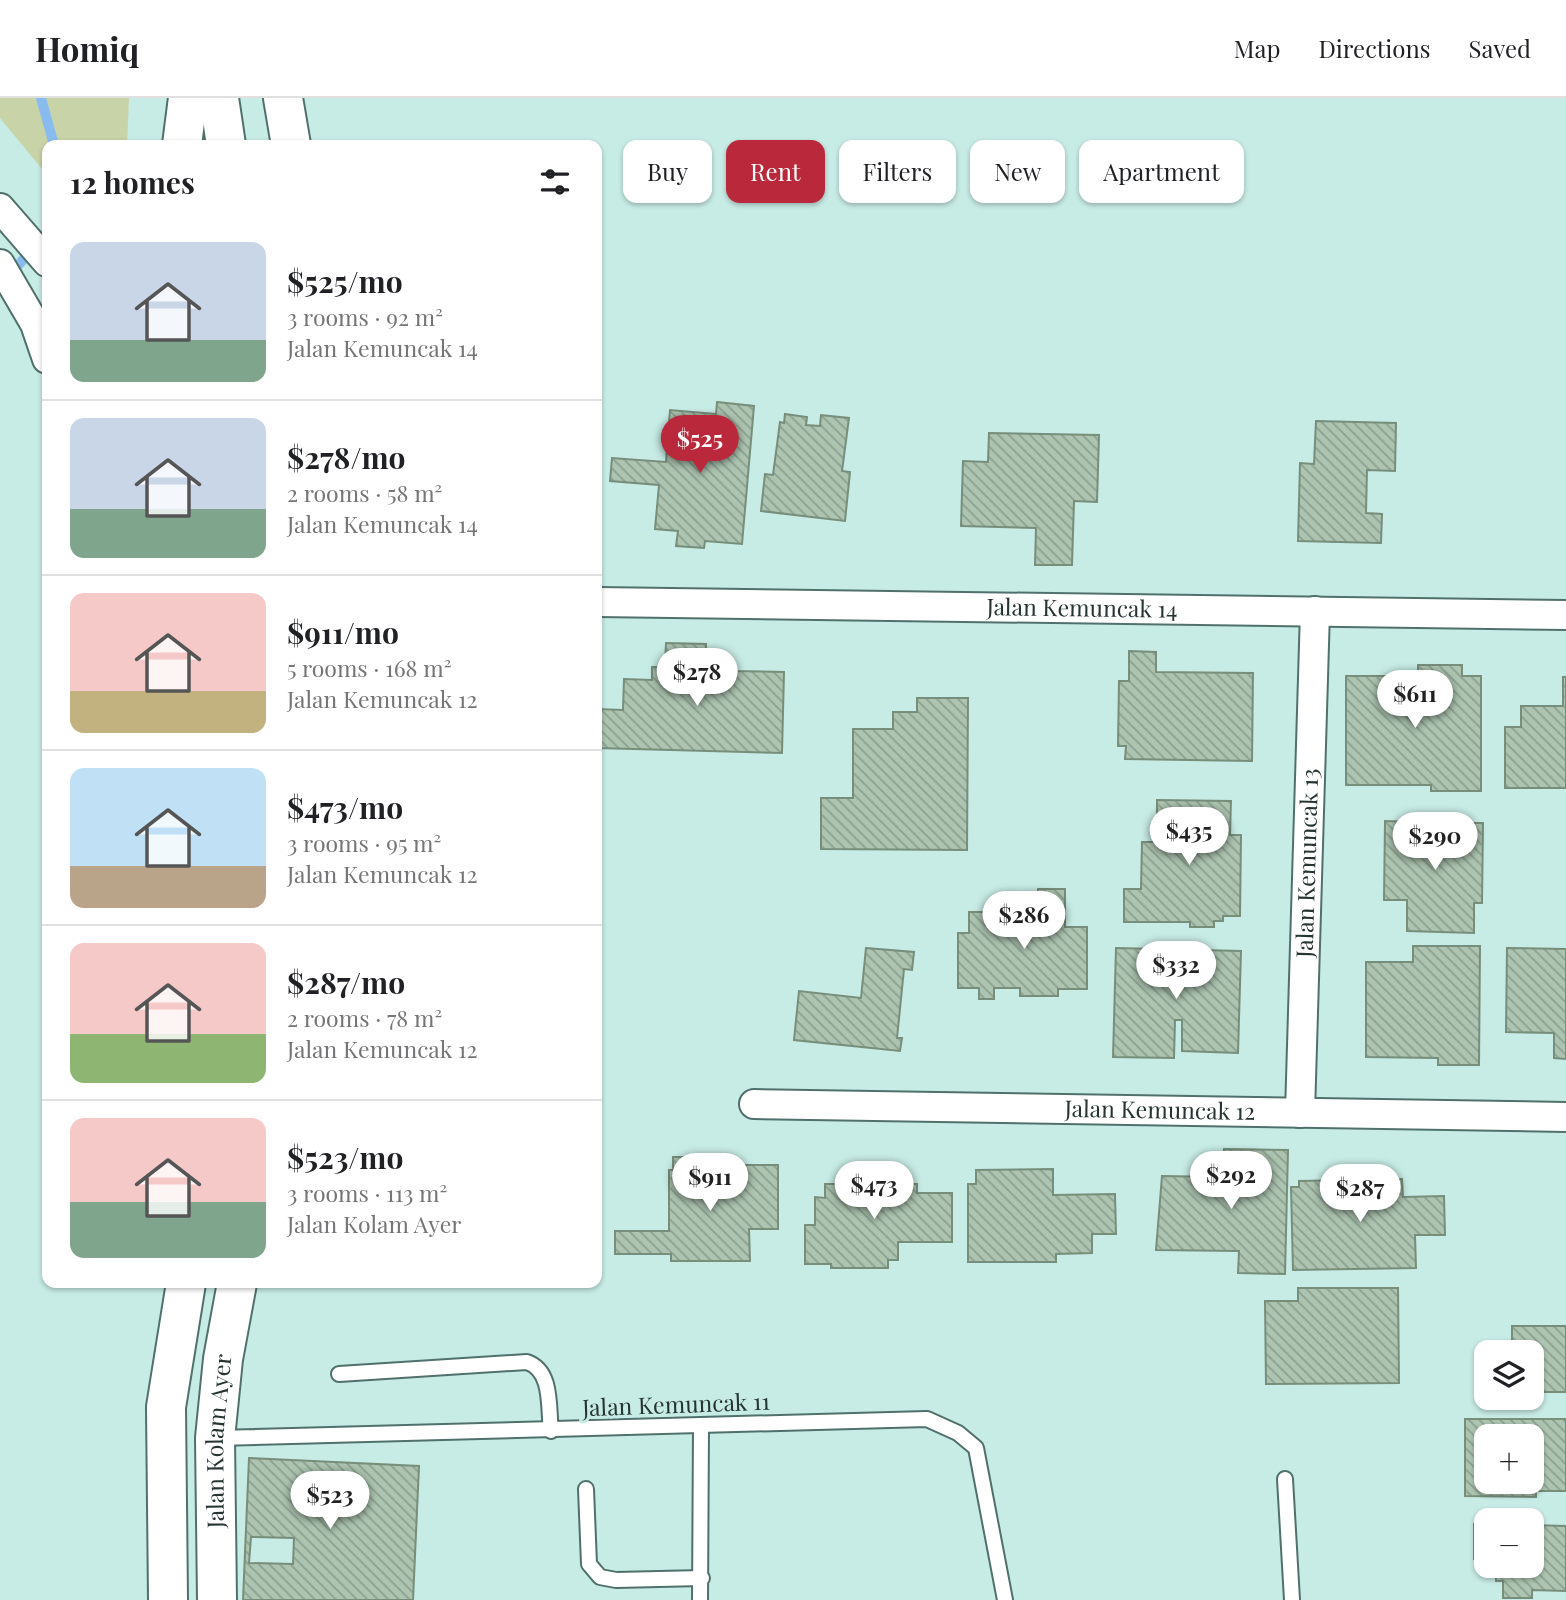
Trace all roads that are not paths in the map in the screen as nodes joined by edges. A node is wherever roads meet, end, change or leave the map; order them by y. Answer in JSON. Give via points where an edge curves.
{"nodes":[{"id":1,"x":188,"y":98,"type":"edge"},
{"id":2,"x":219,"y":98,"type":"edge"},
{"id":3,"x":282,"y":98,"type":"edge"},
{"id":4,"x":183,"y":140,"type":"edge"},
{"id":5,"x":225,"y":140,"type":"edge"},
{"id":6,"x":290,"y":140,"type":"edge"},
{"id":7,"x":0,"y":208,"type":"edge"},
{"id":8,"x":42,"y":255,"type":"edge"},
{"id":9,"x":0,"y":264,"type":"edge"},
{"id":10,"x":42,"y":344,"type":"edge"},
{"id":11,"x":602,"y":602,"type":"edge"},
{"id":12,"x":1315,"y":611,"type":"junction"},
{"id":13,"x":1566,"y":615,"type":"edge"},
{"id":14,"x":754,"y":1104,"type":"dead end"},
{"id":15,"x":1300,"y":1113,"type":"junction"},
{"id":16,"x":1566,"y":1117,"type":"edge"},
{"id":17,"x":185,"y":1288,"type":"edge"},
{"id":18,"x":236,"y":1288,"type":"edge"},
{"id":19,"x":339,"y":1374,"type":"dead end"},
{"id":20,"x":701,"y":1427,"type":"junction"},
{"id":21,"x":551,"y":1431,"type":"junction"},
{"id":22,"x":215,"y":1438,"type":"junction"},
{"id":23,"x":1285,"y":1479,"type":"dead end"},
{"id":24,"x":586,"y":1489,"type":"dead end"},
{"id":25,"x":702,"y":1578,"type":"junction"},
{"id":26,"x":168,"y":1600,"type":"edge"},
{"id":27,"x":217,"y":1600,"type":"edge"},
{"id":28,"x":700,"y":1600,"type":"edge"},
{"id":29,"x":1005,"y":1600,"type":"edge"},
{"id":30,"x":1292,"y":1600,"type":"edge"}],
"edges":[{"from":1,"to":4,"type":"main road"},
{"from":2,"to":5,"type":"main road"},
{"from":3,"to":6,"type":"main road"},
{"from":7,"to":8,"type":"street"},
{"from":9,"to":10,"type":"street"},
{"from":11,"to":12,"type":"street","name":"Jalan Kemuncak 14"},
{"from":12,"to":13,"type":"street","name":"Jalan Kemuncak 14"},
{"from":12,"to":15,"type":"street","name":"Jalan Kemuncak 13"},
{"from":14,"to":15,"type":"street","name":"Jalan Kemuncak 12"},
{"from":15,"to":16,"type":"street","name":"Jalan Kemuncak 12"},
{"from":17,"to":26,"type":"main road","via":[[166,1407]]},
{"from":18,"to":22,"type":"main road","name":"Jalan Kolam Ayer"},
{"from":19,"to":21,"type":"lane","via":[[527,1362],[538,1366],[545,1376]]},
{"from":20,"to":21,"type":"lane","name":"Jalan Kemuncak 11"},
{"from":20,"to":25,"type":"lane"},
{"from":20,"to":29,"type":"lane","name":"Jalan Kemuncak 11","via":[[927,1419],[958,1433],[976,1448]]},
{"from":21,"to":22,"type":"lane","name":"Jalan Kemuncak 11"},
{"from":22,"to":27,"type":"main road","name":"Jalan Kolam Ayer"},
{"from":23,"to":30,"type":"lane"},
{"from":24,"to":25,"type":"lane","via":[[589,1564],[600,1577]]},
{"from":25,"to":28,"type":"lane"}]}
